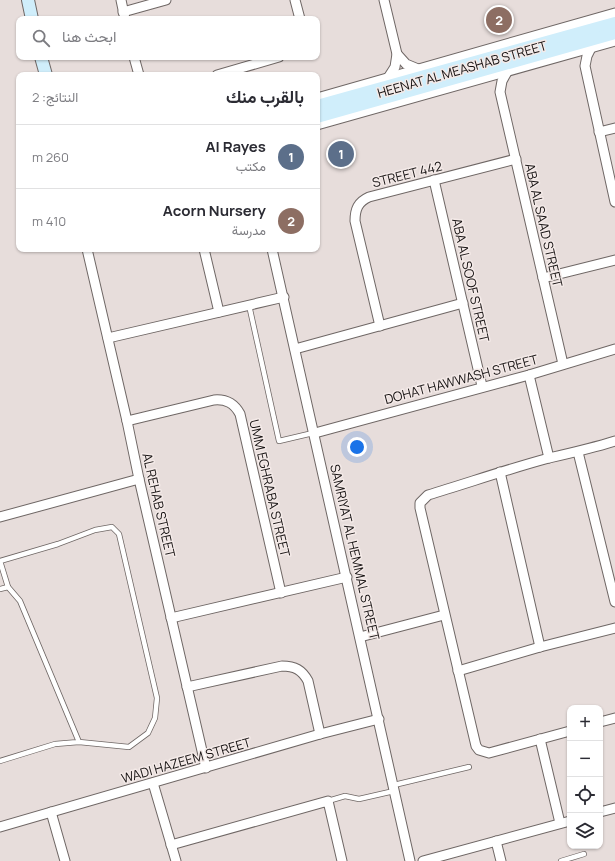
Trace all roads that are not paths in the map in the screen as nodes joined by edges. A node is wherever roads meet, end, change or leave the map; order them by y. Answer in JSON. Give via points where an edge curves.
{"nodes":[{"id":1,"x":28,"y":0,"type":"edge"},
{"id":2,"x":121,"y":0,"type":"edge"},
{"id":3,"x":166,"y":0,"type":"edge"},
{"id":4,"x":295,"y":0,"type":"edge"},
{"id":5,"x":384,"y":0,"type":"edge"},
{"id":6,"x":31,"y":16,"type":"edge"},
{"id":7,"x":124,"y":16,"type":"edge"},
{"id":8,"x":299,"y":16,"type":"edge"},
{"id":9,"x":615,"y":23,"type":"edge"},
{"id":10,"x":615,"y":41,"type":"edge"},
{"id":11,"x":591,"y":48,"type":"junction"},
{"id":12,"x":542,"y":53,"type":"junction"},
{"id":13,"x":397,"y":54,"type":"junction"},
{"id":14,"x":567,"y":54,"type":"junction"},
{"id":15,"x":43,"y":60,"type":"edge"},
{"id":16,"x":135,"y":60,"type":"edge"},
{"id":17,"x":269,"y":60,"type":"edge"},
{"id":18,"x":585,"y":66,"type":"junction"},
{"id":19,"x":423,"y":67,"type":"junction"},
{"id":20,"x":522,"y":68,"type":"junction"},
{"id":21,"x":446,"y":70,"type":"junction"},
{"id":22,"x":45,"y":72,"type":"edge"},
{"id":23,"x":138,"y":72,"type":"edge"},
{"id":24,"x":230,"y":72,"type":"edge"},
{"id":25,"x":507,"y":72,"type":"junction"},
{"id":26,"x":388,"y":78,"type":"junction"},
{"id":27,"x":482,"y":78,"type":"junction"},
{"id":28,"x":500,"y":92,"type":"junction"},
{"id":29,"x":320,"y":97,"type":"edge"},
{"id":30,"x":320,"y":105,"type":"edge"},
{"id":31,"x":320,"y":116,"type":"edge"},
{"id":32,"x":320,"y":124,"type":"edge"},
{"id":33,"x":615,"y":128,"type":"edge"},
{"id":34,"x":599,"y":132,"type":"junction"},
{"id":35,"x":516,"y":159,"type":"junction"},
{"id":36,"x":434,"y":180,"type":"junction"},
{"id":37,"x":615,"y":202,"type":"edge"},
{"id":38,"x":88,"y":252,"type":"edge"},
{"id":39,"x":205,"y":252,"type":"edge"},
{"id":40,"x":273,"y":252,"type":"edge"},
{"id":41,"x":615,"y":260,"type":"edge"},
{"id":42,"x":543,"y":278,"type":"junction"},
{"id":43,"x":284,"y":298,"type":"junction"},
{"id":44,"x":463,"y":303,"type":"junction"},
{"id":45,"x":249,"y":306,"type":"junction"},
{"id":46,"x":219,"y":312,"type":"junction"},
{"id":47,"x":380,"y":326,"type":"junction"},
{"id":48,"x":108,"y":338,"type":"junction"},
{"id":49,"x":295,"y":349,"type":"junction"},
{"id":50,"x":615,"y":349,"type":"edge"},
{"id":51,"x":563,"y":364,"type":"junction"},
{"id":52,"x":528,"y":374,"type":"junction"},
{"id":53,"x":482,"y":386,"type":"junction"},
{"id":54,"x":127,"y":421,"type":"junction"},
{"id":55,"x":315,"y":433,"type":"junction"},
{"id":56,"x":615,"y":441,"type":"edge"},
{"id":57,"x":578,"y":452,"type":"junction"},
{"id":58,"x":549,"y":458,"type":"junction"},
{"id":59,"x":500,"y":472,"type":"junction"},
{"id":60,"x":139,"y":479,"type":"junction"},
{"id":61,"x":0,"y":517,"type":"edge"},
{"id":62,"x":347,"y":577,"type":"junction"},
{"id":63,"x":8,"y":586,"type":"junction"},
{"id":64,"x":0,"y":589,"type":"edge"},
{"id":65,"x":281,"y":592,"type":"junction"},
{"id":66,"x":615,"y":602,"type":"edge"},
{"id":67,"x":444,"y":615,"type":"junction"},
{"id":68,"x":171,"y":618,"type":"junction"},
{"id":69,"x":615,"y":628,"type":"edge"},
{"id":70,"x":360,"y":637,"type":"junction"},
{"id":71,"x":540,"y":647,"type":"junction"},
{"id":72,"x":458,"y":671,"type":"junction"},
{"id":73,"x":187,"y":687,"type":"junction"},
{"id":74,"x":615,"y":718,"type":"edge"},
{"id":75,"x":379,"y":719,"type":"junction"},
{"id":76,"x":603,"y":721,"type":"edge"},
{"id":77,"x":567,"y":732,"type":"edge"},
{"id":78,"x":320,"y":734,"type":"junction"},
{"id":79,"x":540,"y":739,"type":"junction"},
{"id":80,"x":79,"y":742,"type":"junction"},
{"id":81,"x":0,"y":761,"type":"edge"},
{"id":82,"x":469,"y":767,"type":"dead end"},
{"id":83,"x":206,"y":768,"type":"junction"},
{"id":84,"x":154,"y":783,"type":"junction"},
{"id":85,"x":394,"y":788,"type":"junction"},
{"id":86,"x":328,"y":801,"type":"junction"},
{"id":87,"x":615,"y":808,"type":"edge"},
{"id":88,"x":603,"y":811,"type":"edge"},
{"id":89,"x":51,"y":812,"type":"junction"},
{"id":90,"x":567,"y":822,"type":"edge"},
{"id":91,"x":560,"y":823,"type":"junction"},
{"id":92,"x":0,"y":827,"type":"edge"},
{"id":93,"x":496,"y":841,"type":"junction"},
{"id":94,"x":171,"y":845,"type":"junction"},
{"id":95,"x":584,"y":854,"type":"dead end"},
{"id":96,"x":65,"y":861,"type":"edge"},
{"id":97,"x":176,"y":861,"type":"edge"},
{"id":98,"x":342,"y":861,"type":"edge"},
{"id":99,"x":410,"y":861,"type":"edge"},
{"id":100,"x":423,"y":861,"type":"edge"},
{"id":101,"x":501,"y":861,"type":"edge"},
{"id":102,"x":561,"y":861,"type":"edge"}],
"edges":[{"from":1,"to":6,"type":"street"},
{"from":2,"to":7,"type":"street"},
{"from":3,"to":7,"type":"street"},
{"from":4,"to":8,"type":"street"},
{"from":5,"to":13,"type":"street"},
{"from":9,"to":12,"type":"street","name":"HEENAT AL MEASHAB STREET"},
{"from":9,"to":19,"type":"street","name":"HEENAT AL MEASHAB STREET","via":[[594,20]]},
{"from":9,"to":21,"type":"street","name":"HEENAT AL MEASHAB STREET"},
{"from":10,"to":11,"type":"street","name":"HEENAT AL MEASHAB STREET"},
{"from":11,"to":14,"type":"street","name":"HEENAT AL MEASHAB STREET"},
{"from":11,"to":18,"type":"street"},
{"from":12,"to":20,"type":"street"},
{"from":12,"to":31,"type":"street","name":"HEENAT AL MEASHAB STREET"},
{"from":13,"to":19,"type":"street","via":[[406,64]]},
{"from":13,"to":26,"type":"street","via":[[395,67]]},
{"from":14,"to":18,"type":"street","via":[[577,58]]},
{"from":14,"to":20,"type":"street","name":"HEENAT AL MEASHAB STREET"},
{"from":15,"to":22,"type":"street"},
{"from":16,"to":23,"type":"street"},
{"from":17,"to":24,"type":"street"},
{"from":18,"to":34,"type":"street"},
{"from":19,"to":21,"type":"street"},
{"from":19,"to":26,"type":"street","name":"HEENAT AL MEASHAB STREET"},
{"from":20,"to":25,"type":"street","name":"HEENAT AL MEASHAB STREET"},
{"from":21,"to":30,"type":"street","name":"HEENAT AL MEASHAB STREET"},
{"from":25,"to":27,"type":"street","name":"HEENAT AL MEASHAB STREET"},
{"from":25,"to":28,"type":"street"},
{"from":26,"to":29,"type":"street","name":"HEENAT AL MEASHAB STREET"},
{"from":27,"to":28,"type":"street","via":[[492,83]]},
{"from":27,"to":32,"type":"street","name":"HEENAT AL MEASHAB STREET"},
{"from":28,"to":35,"type":"street","name":"ABA AL SAAD STREET"},
{"from":33,"to":34,"type":"street"},
{"from":34,"to":37,"type":"street"},
{"from":35,"to":36,"type":"street","name":"STREET 442"},
{"from":35,"to":42,"type":"street","name":"ABA AL SAAD STREET"},
{"from":36,"to":44,"type":"street","name":"ABA AL SOOF STREET"},
{"from":36,"to":47,"type":"street","name":"STREET 442","via":[[369,197],[357,206],[355,221]]},
{"from":38,"to":48,"type":"street","name":"AL REHAB STREET"},
{"from":39,"to":46,"type":"street"},
{"from":40,"to":43,"type":"street","name":"SAMRIYAT AL HEMMAL STREET"},
{"from":41,"to":42,"type":"street"},
{"from":42,"to":51,"type":"street","name":"ABA AL SAAD STREET"},
{"from":43,"to":45,"type":"street"},
{"from":43,"to":49,"type":"street","name":"SAMRIYAT AL HEMMAL STREET"},
{"from":44,"to":47,"type":"street"},
{"from":44,"to":53,"type":"street","name":"ABA AL SOOF STREET"},
{"from":45,"to":46,"type":"street"},
{"from":45,"to":55,"type":"lane","via":[[279,441]]},
{"from":46,"to":48,"type":"street"},
{"from":47,"to":49,"type":"street"},
{"from":48,"to":54,"type":"street","name":"AL REHAB STREET"},
{"from":49,"to":55,"type":"street","name":"SAMRIYAT AL HEMMAL STREET"},
{"from":50,"to":51,"type":"street","name":"DOHAT HAWWASH STREET"},
{"from":51,"to":52,"type":"street","name":"DOHAT HAWWASH STREET"},
{"from":52,"to":53,"type":"street","name":"DOHAT HAWWASH STREET"},
{"from":52,"to":58,"type":"street"},
{"from":53,"to":55,"type":"street","name":"DOHAT HAWWASH STREET"},
{"from":54,"to":60,"type":"street","name":"AL REHAB STREET"},
{"from":54,"to":65,"type":"street","name":"UMM EGHRABA STREET","via":[[214,400],[229,402],[236,407],[240,414]]},
{"from":55,"to":62,"type":"street","name":"SAMRIYAT AL HEMMAL STREET"},
{"from":56,"to":57,"type":"street"},
{"from":57,"to":58,"type":"street"},
{"from":57,"to":66,"type":"street"},
{"from":58,"to":59,"type":"street"},
{"from":59,"to":67,"type":"street","via":[[428,495],[420,503]]},
{"from":59,"to":71,"type":"street"},
{"from":60,"to":61,"type":"street"},
{"from":60,"to":68,"type":"street","name":"AL REHAB STREET"},
{"from":62,"to":65,"type":"street"},
{"from":62,"to":70,"type":"street","name":"SAMRIYAT AL HEMMAL STREET"},
{"from":63,"to":64,"type":"lane"},
{"from":63,"to":80,"type":"lane","via":[[20,601]]},
{"from":63,"to":80,"type":"lane","via":[[0,561],[95,530],[112,527],[119,534],[157,698],[155,718],[148,733],[129,747]]},
{"from":65,"to":68,"type":"street"},
{"from":67,"to":70,"type":"street"},
{"from":67,"to":72,"type":"street"},
{"from":68,"to":73,"type":"street","name":"AL REHAB STREET"},
{"from":69,"to":71,"type":"street"},
{"from":70,"to":75,"type":"street","name":"SAMRIYAT AL HEMMAL STREET"},
{"from":71,"to":72,"type":"street"},
{"from":72,"to":79,"type":"street","via":[[479,750],[488,753]]},
{"from":73,"to":78,"type":"street","via":[[282,666],[297,668],[304,673],[308,681]]},
{"from":73,"to":83,"type":"street","name":"AL REHAB STREET"},
{"from":74,"to":76,"type":"street"},
{"from":75,"to":78,"type":"street","name":"WADI HAZEEM STREET"},
{"from":75,"to":85,"type":"street","name":"SAMRIYAT AL HEMMAL STREET"},
{"from":77,"to":79,"type":"street"},
{"from":78,"to":83,"type":"street","name":"WADI HAZEEM STREET"},
{"from":79,"to":91,"type":"street"},
{"from":80,"to":81,"type":"lane","via":[[55,744]]},
{"from":82,"to":85,"type":"lane"},
{"from":83,"to":84,"type":"street","name":"WADI HAZEEM STREET"},
{"from":84,"to":89,"type":"street","name":"WADI HAZEEM STREET"},
{"from":84,"to":94,"type":"street"},
{"from":85,"to":86,"type":"lane","via":[[359,799],[345,796]]},
{"from":85,"to":99,"type":"street","name":"SAMRIYAT AL HEMMAL STREET"},
{"from":86,"to":94,"type":"street"},
{"from":86,"to":98,"type":"street"},
{"from":87,"to":88,"type":"street"},
{"from":89,"to":92,"type":"street","name":"WADI HAZEEM STREET"},
{"from":89,"to":96,"type":"street"},
{"from":90,"to":91,"type":"street"},
{"from":91,"to":93,"type":"street"},
{"from":93,"to":100,"type":"street"},
{"from":93,"to":101,"type":"street"},
{"from":94,"to":97,"type":"street"},
{"from":95,"to":102,"type":"lane"}]}
